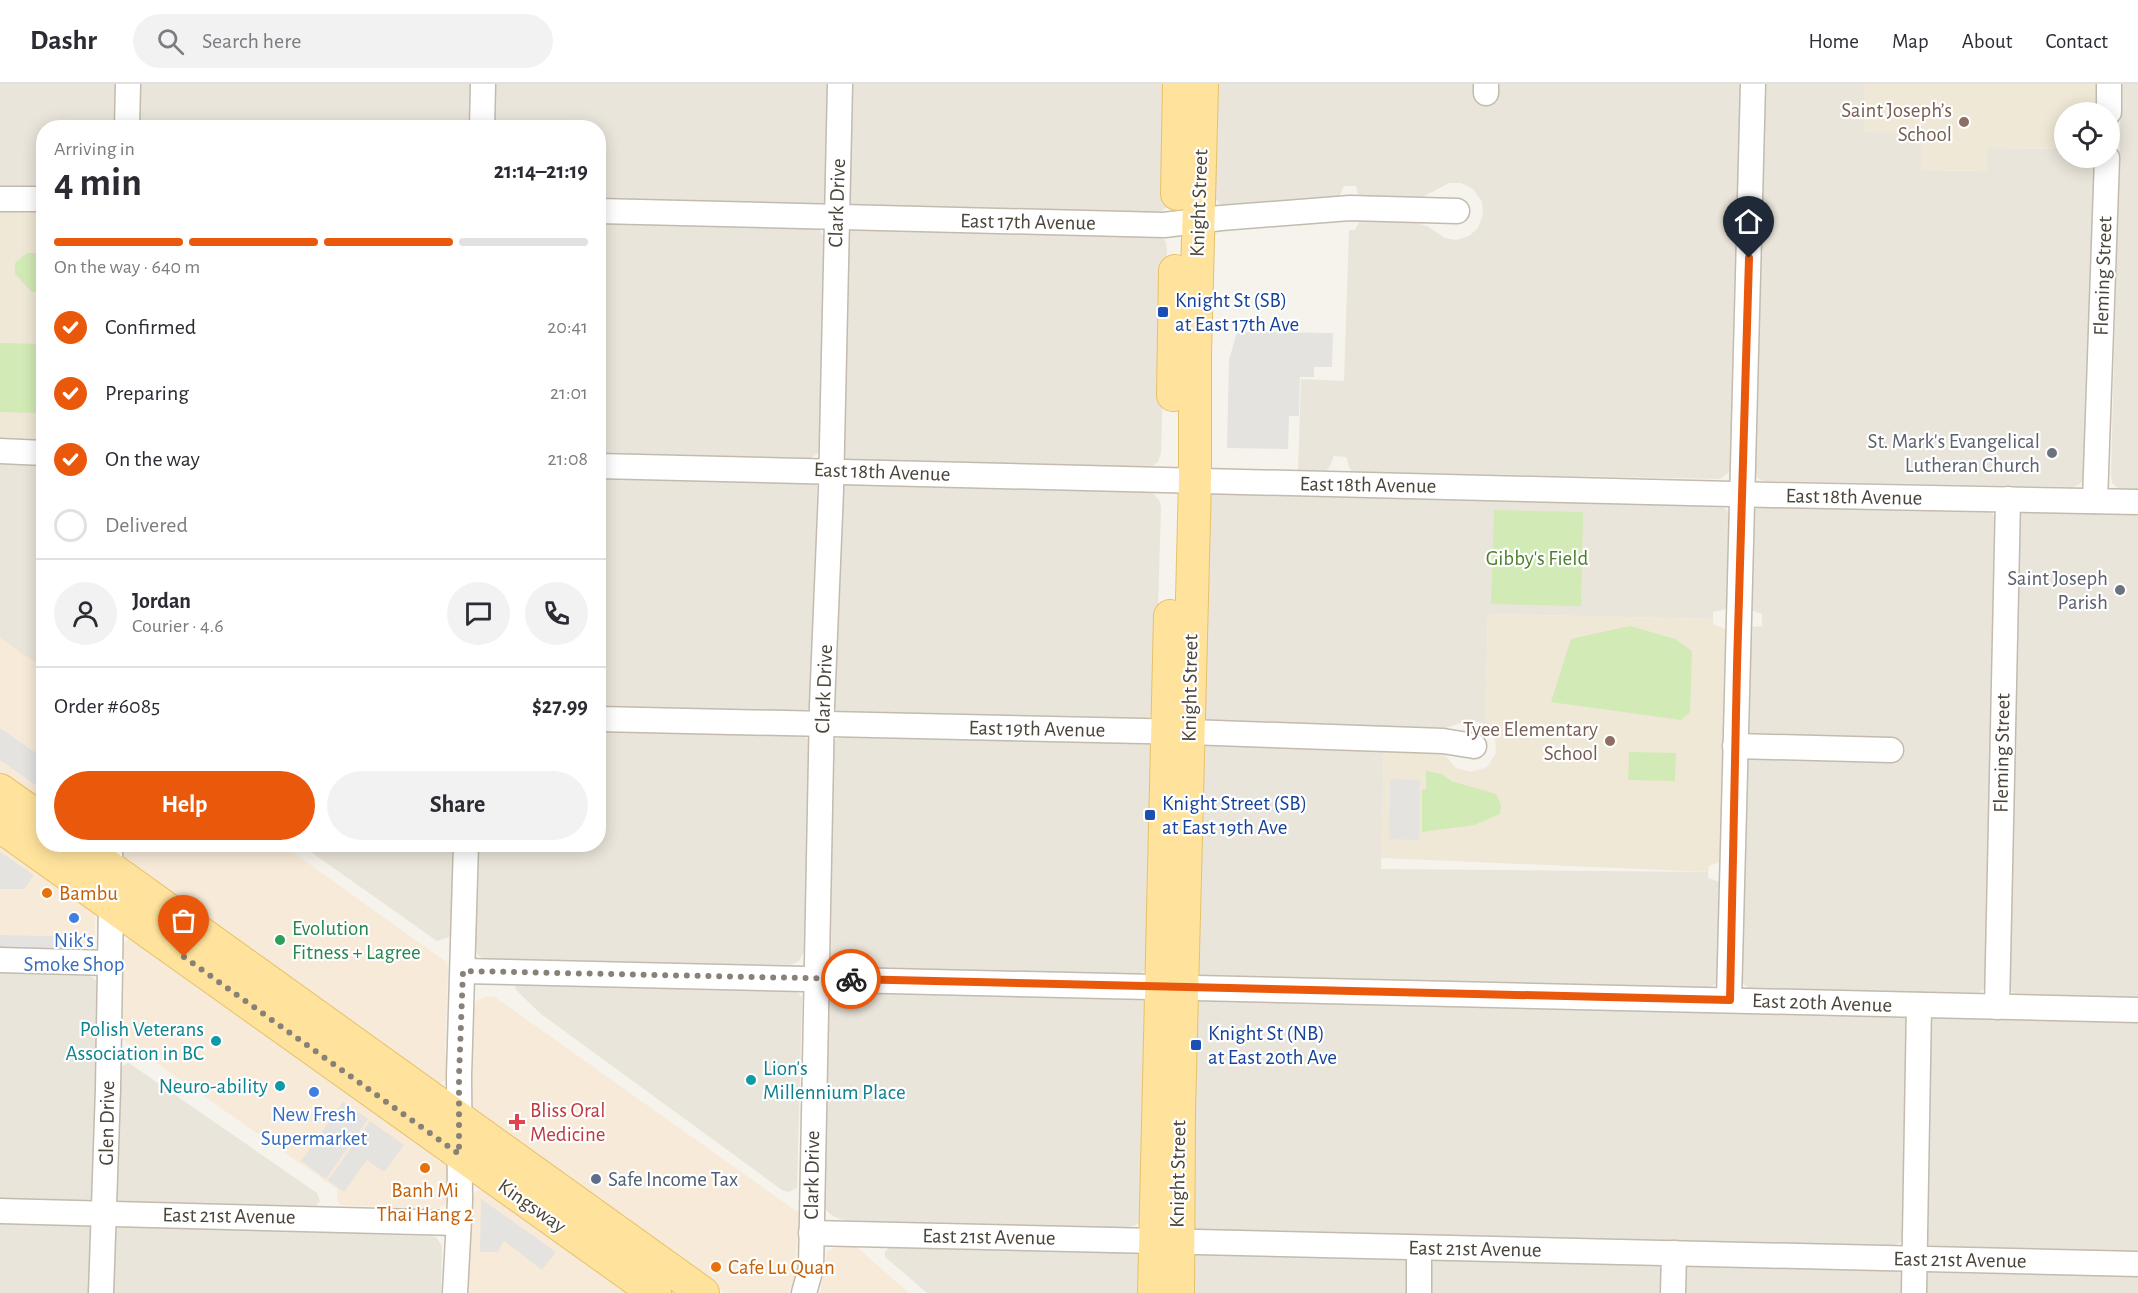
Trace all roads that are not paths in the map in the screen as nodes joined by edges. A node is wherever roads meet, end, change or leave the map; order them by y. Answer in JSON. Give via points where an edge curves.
{"nodes":[{"id":1,"x":128,"y":84,"type":"edge"},
{"id":2,"x":483,"y":84,"type":"edge"},
{"id":3,"x":840,"y":84,"type":"edge"},
{"id":4,"x":1179,"y":84,"type":"edge"},
{"id":5,"x":1202,"y":84,"type":"edge"},
{"id":6,"x":1753,"y":84,"type":"edge"},
{"id":7,"x":2109,"y":84,"type":"edge"},
{"id":8,"x":2109,"y":102,"type":"edge"},
{"id":9,"x":127,"y":120,"type":"edge"},
{"id":10,"x":482,"y":120,"type":"edge"},
{"id":11,"x":2107,"y":168,"type":"edge"},
{"id":12,"x":0,"y":199,"type":"edge"},
{"id":13,"x":36,"y":200,"type":"edge"},
{"id":14,"x":606,"y":211,"type":"edge"},
{"id":15,"x":1457,"y":211,"type":"dead end"},
{"id":16,"x":837,"y":217,"type":"junction"},
{"id":17,"x":1187,"y":222,"type":"junction"},
{"id":18,"x":0,"y":451,"type":"edge"},
{"id":19,"x":36,"y":453,"type":"edge"},
{"id":20,"x":606,"y":466,"type":"edge"},
{"id":21,"x":831,"y":470,"type":"junction"},
{"id":22,"x":1184,"y":480,"type":"junction"},
{"id":23,"x":1743,"y":494,"type":"junction"},
{"id":24,"x":2008,"y":499,"type":"junction"},
{"id":25,"x":2095,"y":501,"type":"junction"},
{"id":26,"x":2138,"y":502,"type":"edge"},
{"id":27,"x":606,"y":719,"type":"edge"},
{"id":28,"x":822,"y":724,"type":"junction"},
{"id":29,"x":1178,"y":732,"type":"junction"},
{"id":30,"x":1474,"y":746,"type":"dead end"},
{"id":31,"x":1735,"y":746,"type":"junction"},
{"id":32,"x":1891,"y":750,"type":"dead end"},
{"id":33,"x":0,"y":790,"type":"edge"},
{"id":34,"x":36,"y":815,"type":"edge"},
{"id":35,"x":0,"y":826,"type":"edge"},
{"id":36,"x":36,"y":852,"type":"edge"},
{"id":37,"x":37,"y":852,"type":"edge"},
{"id":38,"x":466,"y":852,"type":"edge"},
{"id":39,"x":110,"y":856,"type":"edge"},
{"id":40,"x":111,"y":905,"type":"junction"},
{"id":41,"x":0,"y":960,"type":"edge"},
{"id":42,"x":110,"y":963,"type":"junction"},
{"id":43,"x":463,"y":971,"type":"junction"},
{"id":44,"x":816,"y":979,"type":"junction"},
{"id":45,"x":1172,"y":987,"type":"junction"},
{"id":46,"x":1730,"y":1000,"type":"junction"},
{"id":47,"x":1919,"y":1005,"type":"junction"},
{"id":48,"x":1997,"y":1007,"type":"junction"},
{"id":49,"x":2138,"y":1010,"type":"edge"},
{"id":50,"x":459,"y":1119,"type":"junction"},
{"id":51,"x":459,"y":1154,"type":"junction"},
{"id":52,"x":0,"y":1211,"type":"edge"},
{"id":53,"x":105,"y":1213,"type":"junction"},
{"id":54,"x":458,"y":1223,"type":"junction"},
{"id":55,"x":811,"y":1233,"type":"junction"},
{"id":56,"x":1166,"y":1241,"type":"junction"},
{"id":57,"x":1419,"y":1248,"type":"junction"},
{"id":58,"x":1674,"y":1253,"type":"junction"},
{"id":59,"x":1914,"y":1259,"type":"junction"},
{"id":60,"x":2138,"y":1263,"type":"edge"},
{"id":61,"x":101,"y":1293,"type":"edge"},
{"id":62,"x":455,"y":1293,"type":"edge"},
{"id":63,"x":655,"y":1293,"type":"edge"},
{"id":64,"x":703,"y":1293,"type":"edge"},
{"id":65,"x":804,"y":1293,"type":"edge"},
{"id":66,"x":1154,"y":1293,"type":"edge"},
{"id":67,"x":1178,"y":1293,"type":"edge"},
{"id":68,"x":1419,"y":1293,"type":"edge"},
{"id":69,"x":1673,"y":1293,"type":"edge"},
{"id":70,"x":1914,"y":1293,"type":"edge"}],
"edges":[{"from":1,"to":9,"type":"street"},
{"from":2,"to":10,"type":"street"},
{"from":3,"to":16,"type":"street","name":"Clark Drive"},
{"from":4,"to":17,"type":"main road","name":"Knight Street"},
{"from":5,"to":17,"type":"main road","name":"Knight Street"},
{"from":6,"to":23,"type":"street"},
{"from":7,"to":8,"type":"street"},
{"from":11,"to":25,"type":"street","name":"Fleming Street"},
{"from":12,"to":13,"type":"street"},
{"from":14,"to":16,"type":"street","name":"East 17th Avenue"},
{"from":15,"to":17,"type":"street","name":"East 17th Avenue","via":[[1350,208]]},
{"from":16,"to":17,"type":"street","name":"East 17th Avenue","via":[[1164,225]]},
{"from":16,"to":21,"type":"street","name":"Clark Drive"},
{"from":17,"to":22,"type":"main road","name":"Knight Street","via":[[1195,354]]},
{"from":18,"to":19,"type":"street"},
{"from":20,"to":21,"type":"street","name":"East 18th Avenue"},
{"from":21,"to":22,"type":"street","name":"East 18th Avenue"},
{"from":21,"to":28,"type":"street","name":"Clark Drive"},
{"from":22,"to":23,"type":"street","name":"East 18th Avenue"},
{"from":22,"to":29,"type":"main road","name":"Knight Street"},
{"from":23,"to":24,"type":"street","name":"East 18th Avenue"},
{"from":23,"to":31,"type":"street"},
{"from":24,"to":25,"type":"street","name":"East 18th Avenue"},
{"from":24,"to":48,"type":"street","name":"Fleming Street"},
{"from":25,"to":26,"type":"street","name":"East 18th Avenue"},
{"from":27,"to":28,"type":"street","name":"East 19th Avenue"},
{"from":28,"to":29,"type":"street","name":"East 19th Avenue"},
{"from":28,"to":44,"type":"street","name":"Clark Drive"},
{"from":29,"to":30,"type":"street","name":"East 19th Avenue","via":[[1443,741]]},
{"from":29,"to":45,"type":"main road","name":"Knight Street"},
{"from":31,"to":32,"type":"street"},
{"from":31,"to":46,"type":"street"},
{"from":33,"to":34,"type":"main road"},
{"from":35,"to":36,"type":"main road","name":"Kingsway"},
{"from":37,"to":40,"type":"main road","name":"Kingsway"},
{"from":38,"to":43,"type":"street"},
{"from":39,"to":40,"type":"street","name":"Glen Drive"},
{"from":39,"to":50,"type":"main road","name":"Kingsway"},
{"from":40,"to":42,"type":"street","name":"Glen Drive"},
{"from":40,"to":51,"type":"main road","name":"Kingsway"},
{"from":41,"to":42,"type":"street"},
{"from":42,"to":53,"type":"street","name":"Glen Drive"},
{"from":43,"to":44,"type":"street","name":"East 20th Avenue"},
{"from":43,"to":50,"type":"street"},
{"from":44,"to":45,"type":"street","name":"East 20th Avenue"},
{"from":44,"to":55,"type":"street","name":"Clark Drive"},
{"from":45,"to":46,"type":"street","name":"East 20th Avenue"},
{"from":45,"to":56,"type":"main road","name":"Knight Street"},
{"from":46,"to":47,"type":"street","name":"East 20th Avenue"},
{"from":47,"to":48,"type":"street","name":"East 20th Avenue"},
{"from":47,"to":59,"type":"street"},
{"from":48,"to":49,"type":"street","name":"East 20th Avenue"},
{"from":50,"to":51,"type":"street"},
{"from":50,"to":64,"type":"main road","name":"Kingsway"},
{"from":51,"to":54,"type":"street"},
{"from":51,"to":63,"type":"main road","name":"Kingsway"},
{"from":52,"to":53,"type":"street","name":"East 21st Avenue"},
{"from":53,"to":54,"type":"street","name":"East 21st Avenue"},
{"from":53,"to":61,"type":"street","name":"Glen Drive"},
{"from":54,"to":62,"type":"street"},
{"from":55,"to":56,"type":"street","name":"East 21st Avenue"},
{"from":55,"to":65,"type":"street","name":"Clark Drive","via":[[811,1268]]},
{"from":56,"to":57,"type":"street","name":"East 21st Avenue"},
{"from":56,"to":66,"type":"main road","name":"Knight Street"},
{"from":56,"to":67,"type":"main road","name":"Knight Street"},
{"from":57,"to":58,"type":"street","name":"East 21st Avenue"},
{"from":57,"to":68,"type":"street"},
{"from":58,"to":59,"type":"street","name":"East 21st Avenue"},
{"from":58,"to":69,"type":"street"},
{"from":59,"to":60,"type":"street","name":"East 21st Avenue"},
{"from":59,"to":70,"type":"street"}]}
